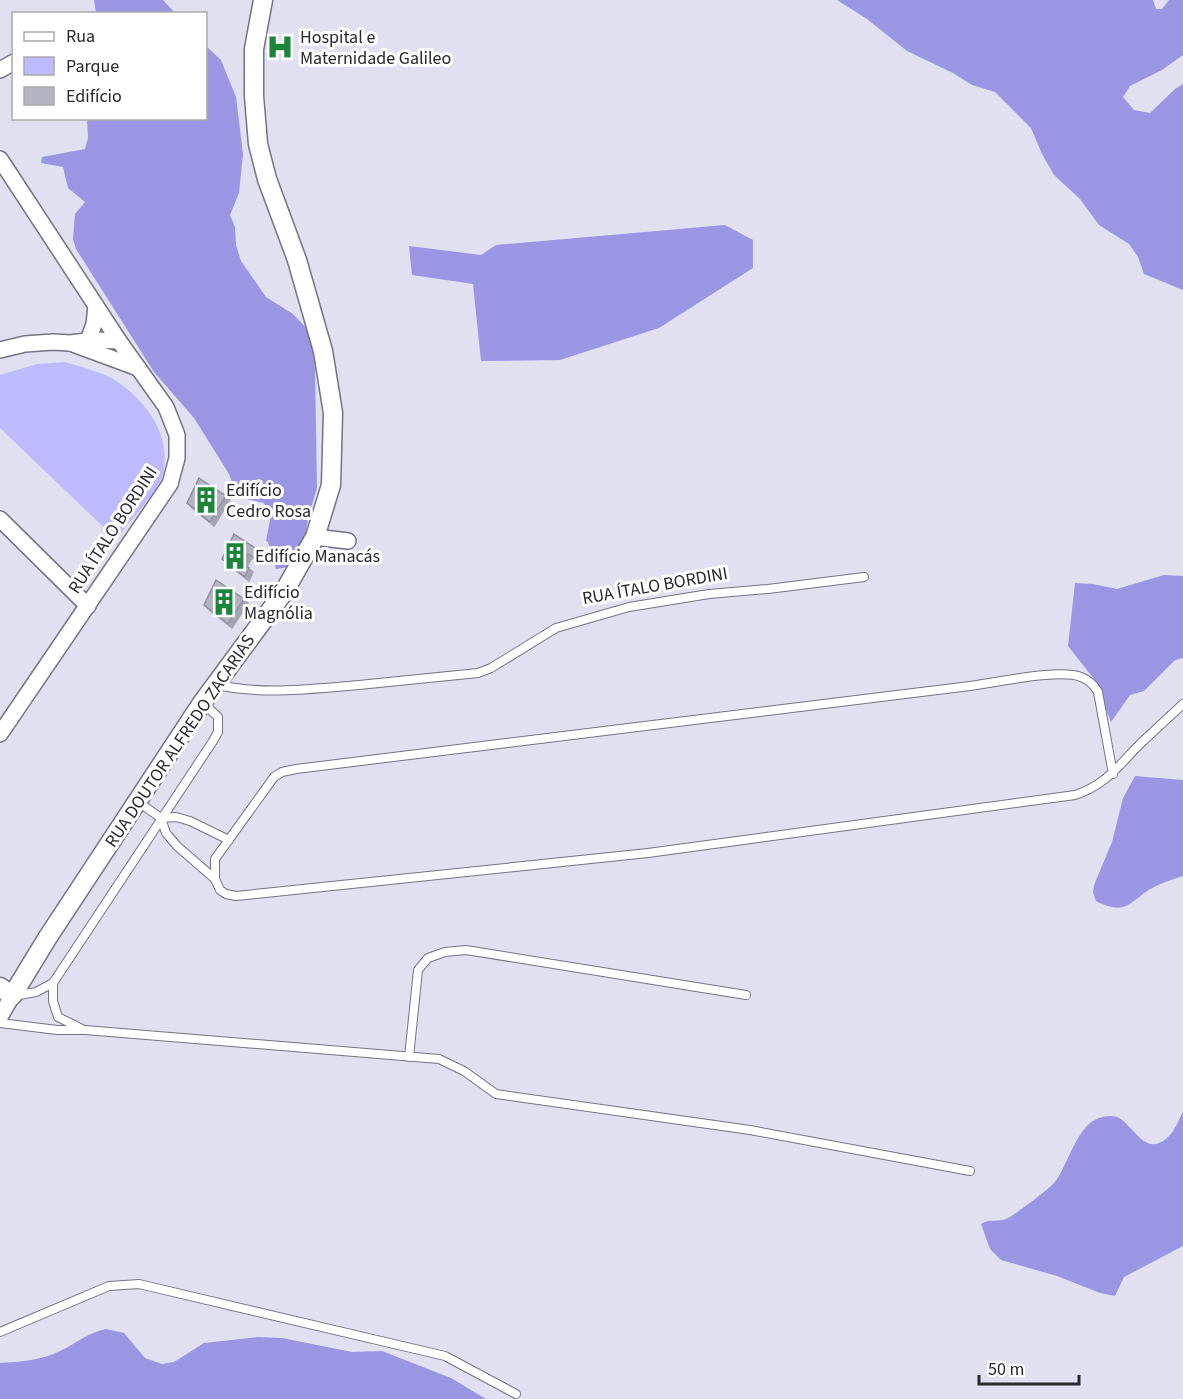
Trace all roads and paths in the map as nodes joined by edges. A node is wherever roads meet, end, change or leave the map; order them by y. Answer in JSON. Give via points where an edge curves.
{"nodes":[{"id":1,"x":263,"y":0,"type":"edge"},
{"id":2,"x":0,"y":159,"type":"edge"},
{"id":3,"x":96,"y":306,"type":"junction"},
{"id":4,"x":88,"y":341,"type":"junction"},
{"id":5,"x":119,"y":341,"type":"junction"},
{"id":6,"x":70,"y":343,"type":"junction"},
{"id":7,"x":0,"y":350,"type":"edge"},
{"id":8,"x":138,"y":368,"type":"junction"},
{"id":9,"x":0,"y":519,"type":"edge"},
{"id":10,"x":315,"y":537,"type":"junction"},
{"id":11,"x":348,"y":541,"type":"dead end"},
{"id":12,"x":864,"y":577,"type":"dead end"},
{"id":13,"x":88,"y":606,"type":"junction"},
{"id":14,"x":215,"y":685,"type":"junction"},
{"id":15,"x":202,"y":702,"type":"junction"},
{"id":16,"x":1183,"y":705,"type":"edge"},
{"id":17,"x":1,"y":728,"type":"edge"},
{"id":18,"x":1113,"y":774,"type":"junction"},
{"id":19,"x":137,"y":802,"type":"junction"},
{"id":20,"x":161,"y":818,"type":"junction"},
{"id":21,"x":228,"y":840,"type":"junction"},
{"id":22,"x":215,"y":879,"type":"junction"},
{"id":23,"x":53,"y":983,"type":"junction"},
{"id":24,"x":6,"y":992,"type":"edge"},
{"id":25,"x":746,"y":995,"type":"dead end"},
{"id":26,"x":0,"y":1017,"type":"edge"},
{"id":27,"x":0,"y":1023,"type":"edge"},
{"id":28,"x":84,"y":1030,"type":"junction"},
{"id":29,"x":409,"y":1057,"type":"junction"},
{"id":30,"x":970,"y":1171,"type":"dead end"},
{"id":31,"x":0,"y":1332,"type":"edge"},
{"id":32,"x":516,"y":1394,"type":"dead end"}],
"edges":[{"from":1,"to":10,"type":"street","name":"RUA DOUTOR ALFREDO ZACARIAS","via":[[254,49],[258,144],[324,351],[333,413],[331,485]]},
{"from":2,"to":3,"type":"street","name":"RUA ÍTALO BORDINI"},
{"from":3,"to":4,"type":"street"},
{"from":3,"to":5,"type":"street","name":"RUA ÍTALO BORDINI"},
{"from":4,"to":5,"type":"street"},
{"from":4,"to":6,"type":"street"},
{"from":5,"to":8,"type":"street","name":"RUA ÍTALO BORDINI"},
{"from":6,"to":7,"type":"street","via":[[25,344]]},
{"from":6,"to":8,"type":"street"},
{"from":8,"to":13,"type":"street","name":"RUA ÍTALO BORDINI","via":[[172,420],[177,435],[177,458],[170,484]]},
{"from":9,"to":13,"type":"street"},
{"from":10,"to":11,"type":"street"},
{"from":10,"to":14,"type":"street","name":"RUA DOUTOR ALFREDO ZACARIAS","via":[[284,592]]},
{"from":12,"to":14,"type":"lane","name":"RUA ÍTALO BORDINI","via":[[629,607],[556,628],[478,672],[312,689],[237,690]]},
{"from":13,"to":17,"type":"street","name":"RUA ÍTALO BORDINI"},
{"from":14,"to":15,"type":"street","name":"RUA DOUTOR ALFREDO ZACARIAS"},
{"from":15,"to":19,"type":"street","name":"RUA DOUTOR ALFREDO ZACARIAS"},
{"from":15,"to":20,"type":"lane","via":[[218,717],[218,732]]},
{"from":16,"to":18,"type":"lane"},
{"from":18,"to":21,"type":"lane","via":[[1098,692],[1080,676],[1059,674],[296,768],[274,777]]},
{"from":18,"to":22,"type":"lane","via":[[1075,795],[648,853],[236,897],[220,890]]},
{"from":19,"to":20,"type":"lane"},
{"from":19,"to":24,"type":"street","name":"RUA DOUTOR ALFREDO ZACARIAS"},
{"from":20,"to":21,"type":"lane","via":[[190,821]]},
{"from":20,"to":22,"type":"lane","via":[[166,833],[177,846]]},
{"from":20,"to":23,"type":"lane"},
{"from":21,"to":22,"type":"lane","via":[[215,858]]},
{"from":23,"to":24,"type":"lane","via":[[26,995]]},
{"from":23,"to":28,"type":"lane","via":[[58,1017]]},
{"from":24,"to":26,"type":"street","name":"RUA DOUTOR ALFREDO ZACARIAS"},
{"from":25,"to":29,"type":"lane","via":[[466,950],[445,952],[428,958],[418,970]]},
{"from":27,"to":28,"type":"lane"},
{"from":28,"to":29,"type":"lane"},
{"from":29,"to":30,"type":"lane","via":[[439,1059],[496,1094],[750,1130]]},
{"from":31,"to":32,"type":"lane","via":[[109,1286],[139,1284],[444,1356]]}]}
